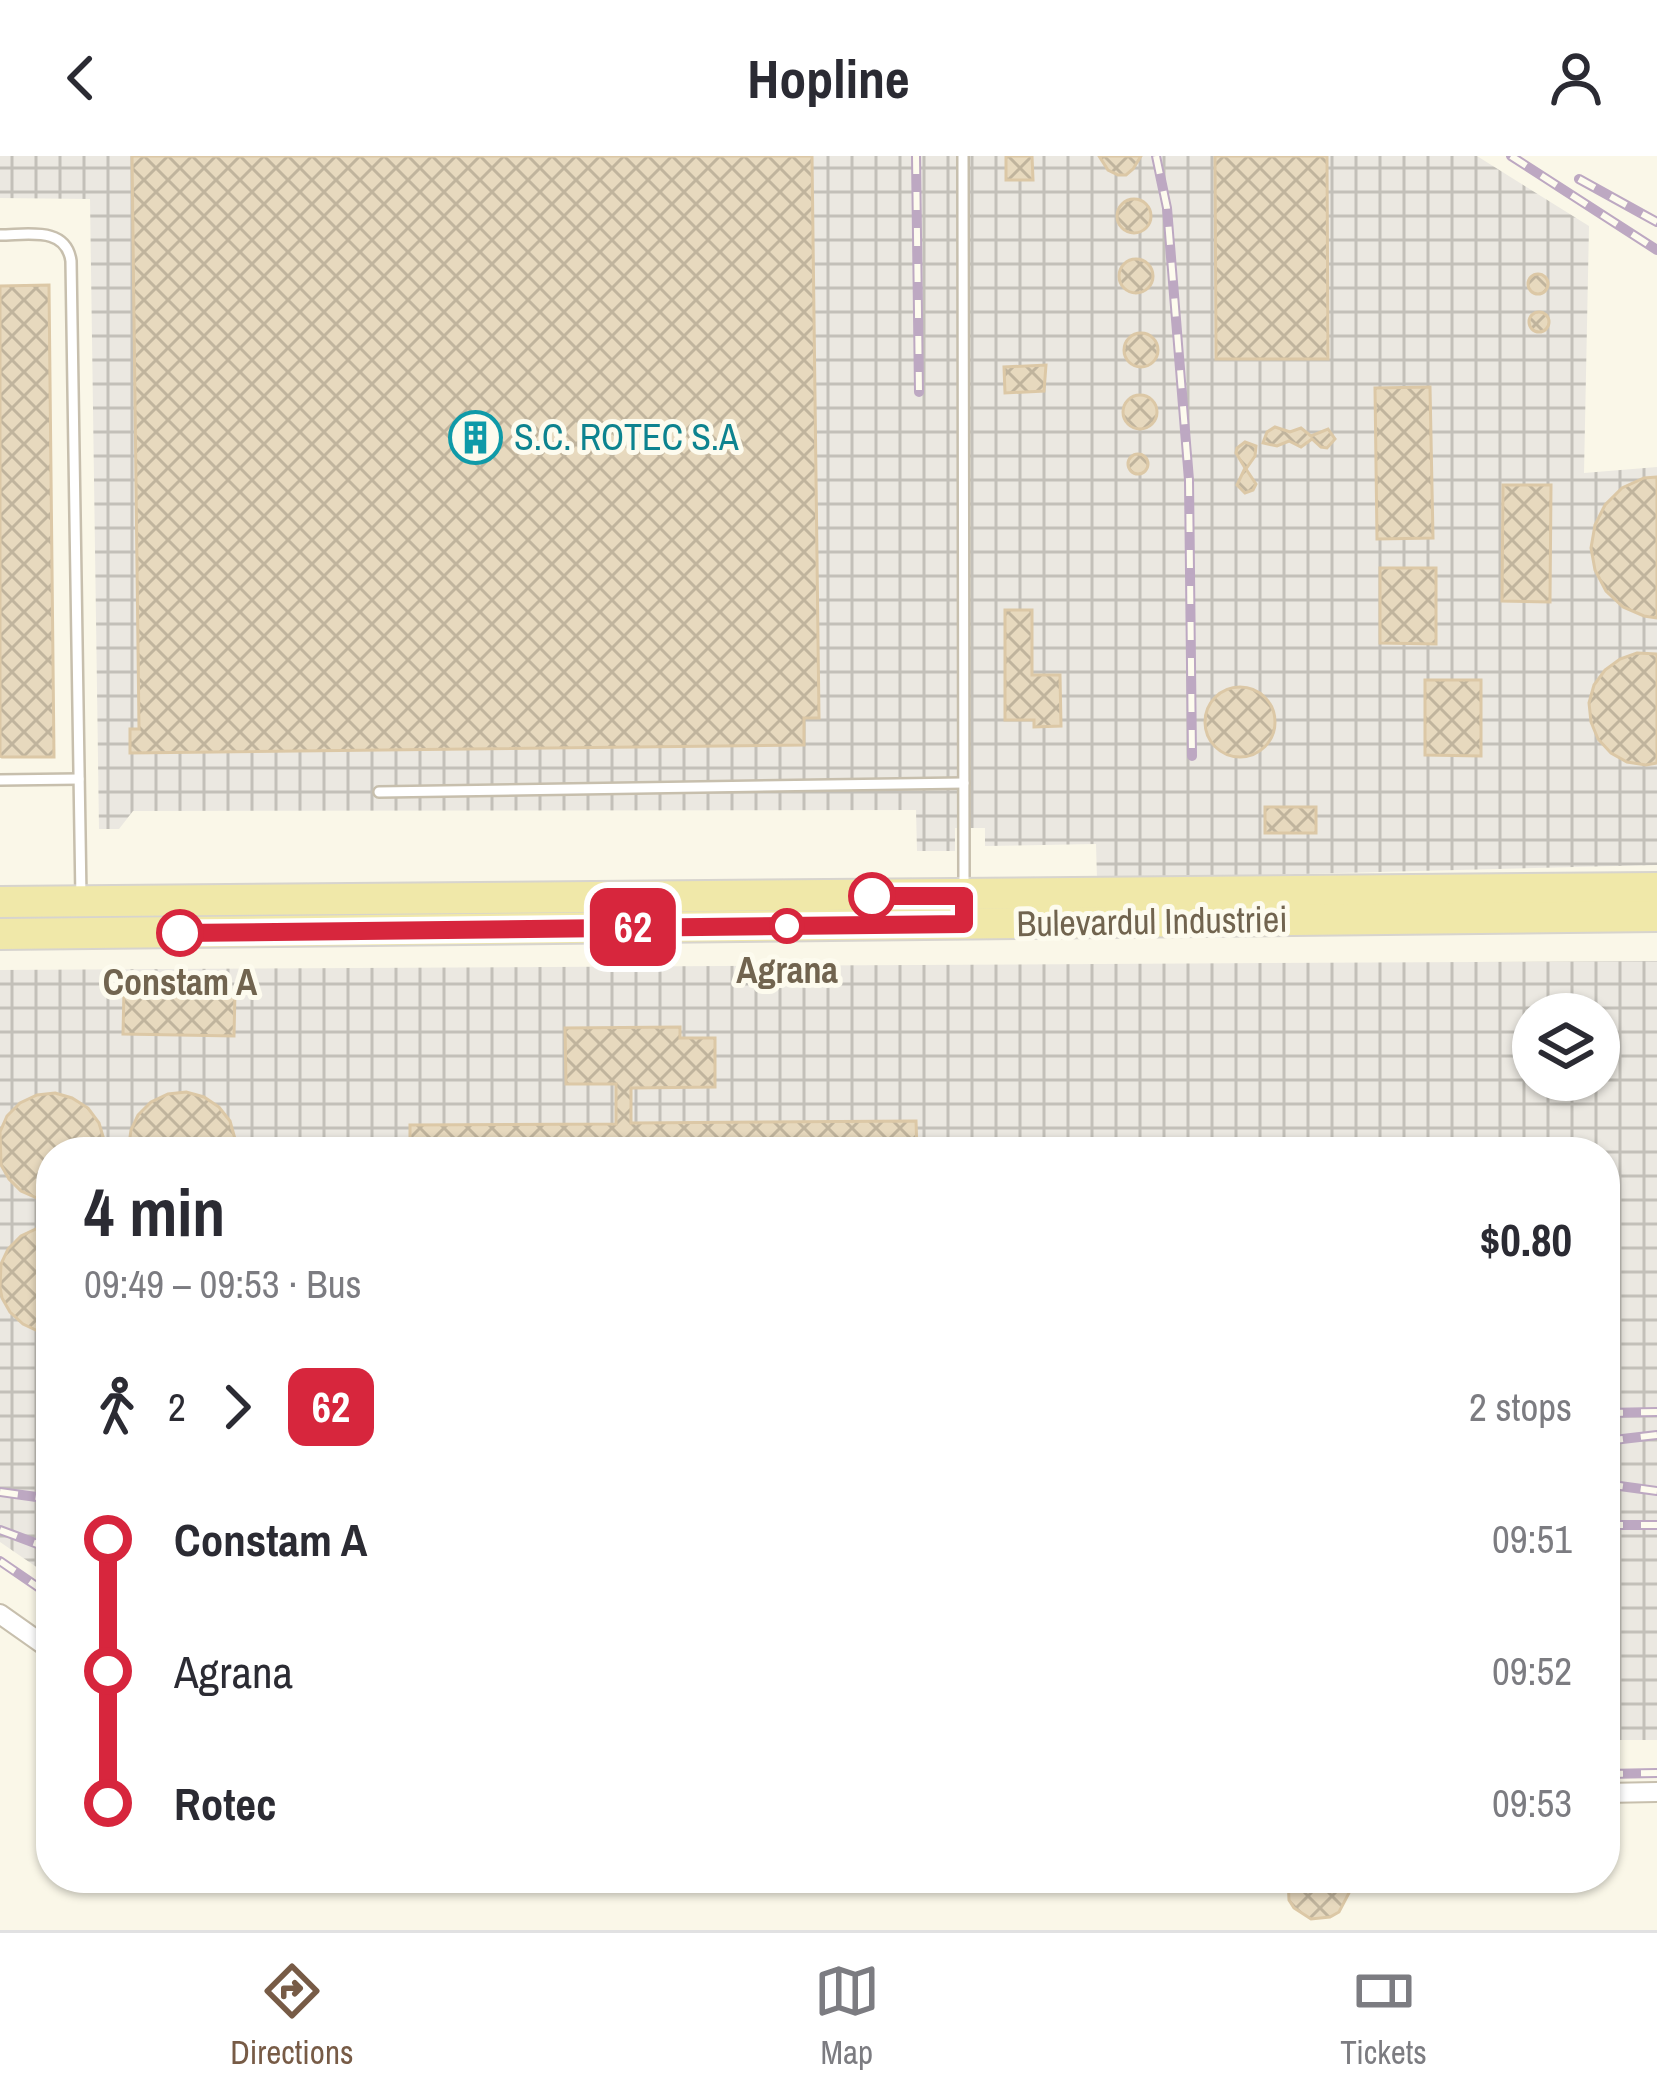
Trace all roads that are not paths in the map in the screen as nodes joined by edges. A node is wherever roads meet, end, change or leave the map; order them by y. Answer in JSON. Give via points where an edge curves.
{"nodes":[{"id":1,"x":963,"y":156,"type":"edge"},
{"id":2,"x":0,"y":235,"type":"edge"},
{"id":3,"x":80,"y":779,"type":"junction"},
{"id":4,"x":0,"y":780,"type":"edge"},
{"id":5,"x":964,"y":783,"type":"junction"},
{"id":6,"x":379,"y":792,"type":"dead end"},
{"id":7,"x":1657,"y":888,"type":"edge"},
{"id":8,"x":0,"y":902,"type":"edge"},
{"id":9,"x":81,"y":902,"type":"junction"},
{"id":10,"x":964,"y":910,"type":"junction"},
{"id":11,"x":1657,"y":916,"type":"edge"},
{"id":12,"x":0,"y":934,"type":"edge"},
{"id":13,"x":82,"y":934,"type":"junction"},
{"id":14,"x":0,"y":1614,"type":"edge"},
{"id":15,"x":36,"y":1639,"type":"edge"},
{"id":16,"x":1657,"y":1792,"type":"edge"},
{"id":17,"x":1620,"y":1793,"type":"edge"}],
"edges":[{"from":1,"to":5,"type":"lane"},
{"from":2,"to":3,"type":"lane","via":[[62,240],[71,261]]},
{"from":3,"to":4,"type":"lane"},
{"from":3,"to":9,"type":"lane"},
{"from":5,"to":6,"type":"lane"},
{"from":5,"to":10,"type":"lane"},
{"from":7,"to":10,"type":"main road","name":"Bulevardul Industriei"},
{"from":8,"to":9,"type":"main road","name":"Bulevardul Industriei"},
{"from":9,"to":10,"type":"main road","name":"Bulevardul Industriei"},
{"from":9,"to":13,"type":"lane"},
{"from":10,"to":11,"type":"main road","name":"Bulevardul Industriei"},
{"from":10,"to":13,"type":"main road","name":"Bulevardul Industriei"},
{"from":12,"to":13,"type":"main road","name":"Bulevardul Industriei"},
{"from":14,"to":15,"type":"street"},
{"from":16,"to":17,"type":"street"}]}
